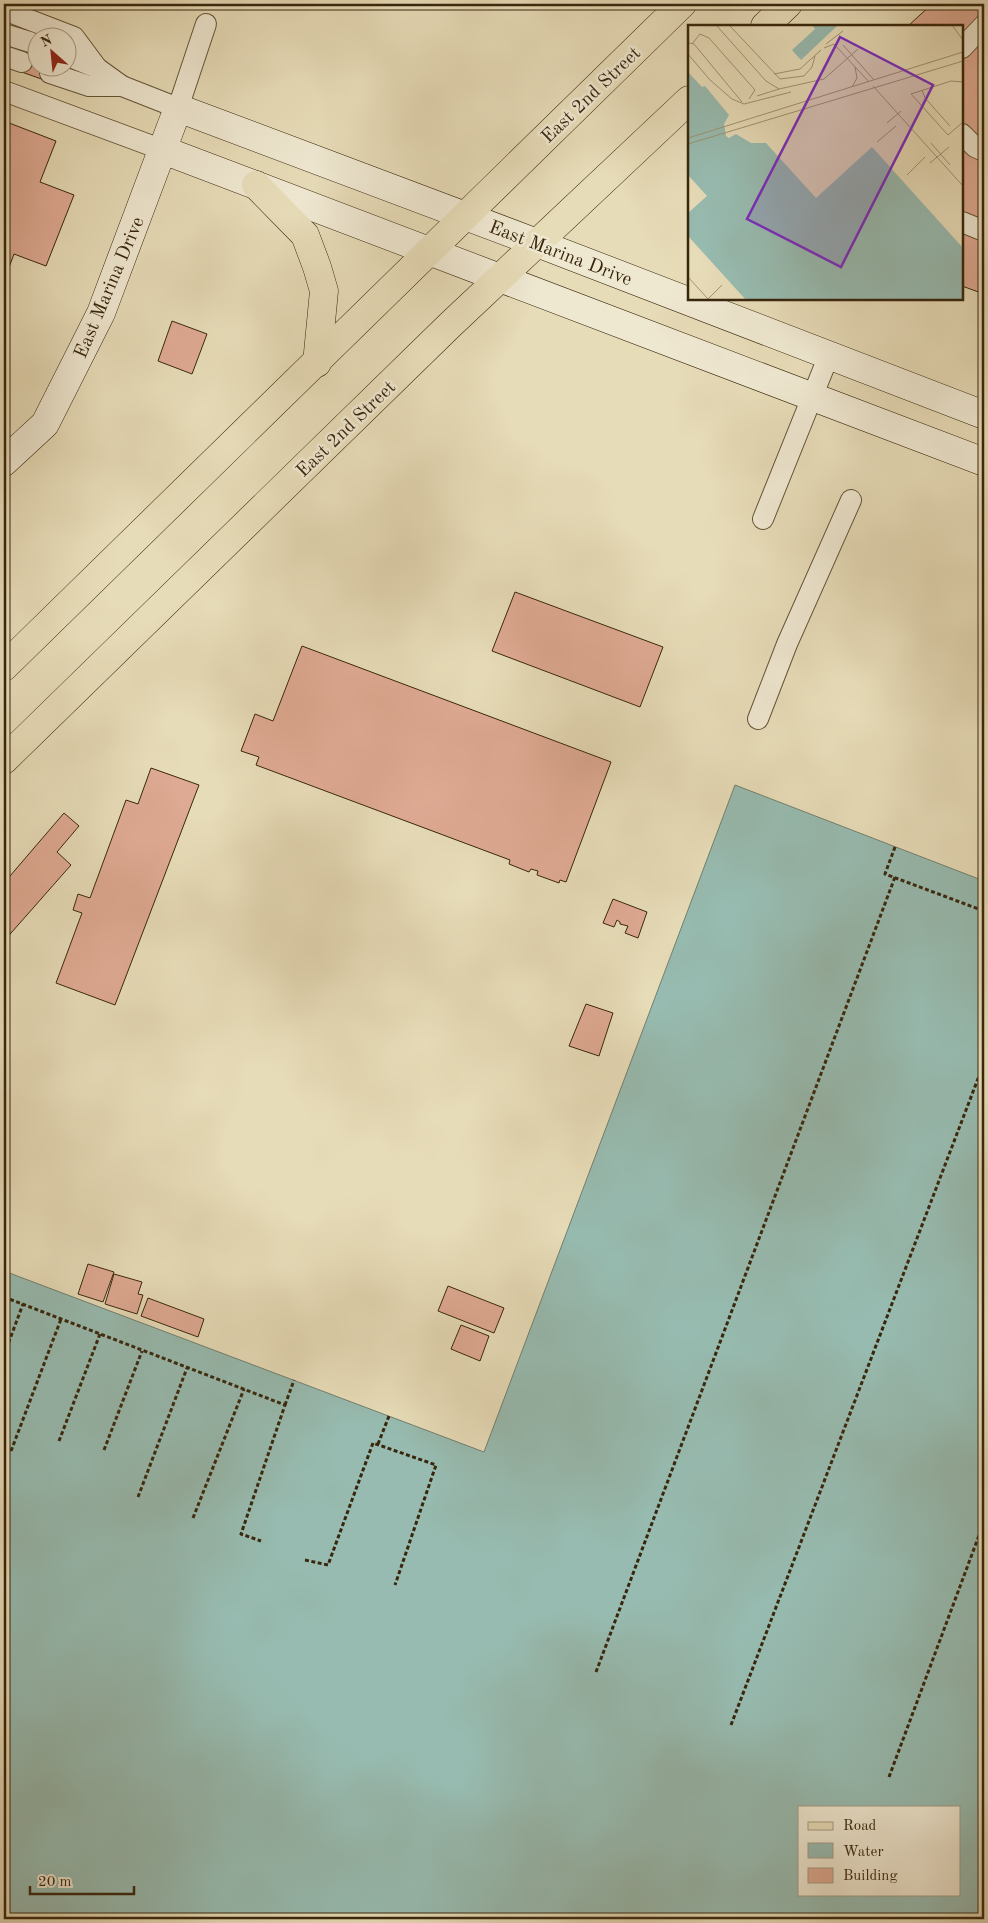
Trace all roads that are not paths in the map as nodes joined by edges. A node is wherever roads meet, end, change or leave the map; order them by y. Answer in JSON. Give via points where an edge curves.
{"nodes":[{"id":1,"x":682,"y":4,"type":"edge"},
{"id":2,"x":788,"y":4,"type":"edge"},
{"id":3,"x":4,"y":10,"type":"edge"},
{"id":4,"x":206,"y":24,"type":"dead end"},
{"id":5,"x":766,"y":25,"type":"edge"},
{"id":6,"x":984,"y":26,"type":"edge"},
{"id":7,"x":4,"y":34,"type":"edge"},
{"id":8,"x":28,"y":41,"type":"edge"},
{"id":9,"x":963,"y":47,"type":"edge"},
{"id":10,"x":78,"y":60,"type":"edge"},
{"id":11,"x":97,"y":68,"type":"junction"},
{"id":12,"x":65,"y":78,"type":"edge"},
{"id":13,"x":122,"y":86,"type":"junction"},
{"id":14,"x":4,"y":91,"type":"edge"},
{"id":15,"x":688,"y":101,"type":"edge"},
{"id":16,"x":178,"y":108,"type":"junction"},
{"id":17,"x":963,"y":135,"type":"edge"},
{"id":18,"x":163,"y":150,"type":"junction"},
{"id":19,"x":984,"y":151,"type":"edge"},
{"id":20,"x":256,"y":185,"type":"junction"},
{"id":21,"x":465,"y":216,"type":"junction"},
{"id":22,"x":963,"y":222,"type":"edge"},
{"id":23,"x":984,"y":231,"type":"edge"},
{"id":24,"x":537,"y":243,"type":"junction"},
{"id":25,"x":430,"y":250,"type":"junction"},
{"id":26,"x":500,"y":278,"type":"junction"},
{"id":27,"x":829,"y":355,"type":"junction"},
{"id":28,"x":317,"y":363,"type":"junction"},
{"id":29,"x":813,"y":396,"type":"junction"},
{"id":30,"x":984,"y":415,"type":"edge"},
{"id":31,"x":4,"y":462,"type":"edge"},
{"id":32,"x":984,"y":462,"type":"edge"},
{"id":33,"x":851,"y":500,"type":"dead end"},
{"id":34,"x":763,"y":519,"type":"dead end"},
{"id":35,"x":4,"y":667,"type":"edge"},
{"id":36,"x":758,"y":719,"type":"dead end"},
{"id":37,"x":4,"y":760,"type":"edge"}],
"edges":[{"from":1,"to":21,"type":"main road","name":"East 2nd Street"},
{"from":2,"to":5,"type":"main road"},
{"from":3,"to":11,"type":"lane","via":[[74,38]]},
{"from":4,"to":16,"type":"lane"},
{"from":6,"to":9,"type":"lane"},
{"from":7,"to":8,"type":"lane"},
{"from":10,"to":11,"type":"lane"},
{"from":11,"to":13,"type":"lane"},
{"from":12,"to":13,"type":"lane","via":[[89,86]]},
{"from":13,"to":16,"type":"lane"},
{"from":14,"to":18,"type":"lane"},
{"from":15,"to":24,"type":"main road","name":"East 2nd Street"},
{"from":16,"to":18,"type":"main road","name":"East Marina Drive"},
{"from":16,"to":21,"type":"main road","name":"East Marina Drive"},
{"from":17,"to":19,"type":"lane"},
{"from":18,"to":20,"type":"main road"},
{"from":18,"to":31,"type":"main road","name":"East Marina Drive","via":[[101,314],[45,424]]},
{"from":20,"to":25,"type":"main road"},
{"from":20,"to":28,"type":"main road","via":[[305,235],[317,267],[324,291]]},
{"from":21,"to":24,"type":"main road","name":"East Marina Drive"},
{"from":21,"to":25,"type":"main road","name":"East 2nd Street"},
{"from":22,"to":23,"type":"lane"},
{"from":24,"to":26,"type":"main road","name":"East 2nd Street"},
{"from":24,"to":27,"type":"main road","name":"East Marina Drive"},
{"from":25,"to":26,"type":"main road"},
{"from":25,"to":28,"type":"main road","name":"East 2nd Street"},
{"from":26,"to":29,"type":"main road"},
{"from":26,"to":37,"type":"main road","name":"East 2nd Street"},
{"from":27,"to":29,"type":"lane"},
{"from":27,"to":30,"type":"main road","name":"East Marina Drive"},
{"from":28,"to":35,"type":"main road","name":"East 2nd Street"},
{"from":29,"to":32,"type":"main road"},
{"from":29,"to":34,"type":"lane"},
{"from":33,"to":36,"type":"lane","via":[[787,644]]}]}
